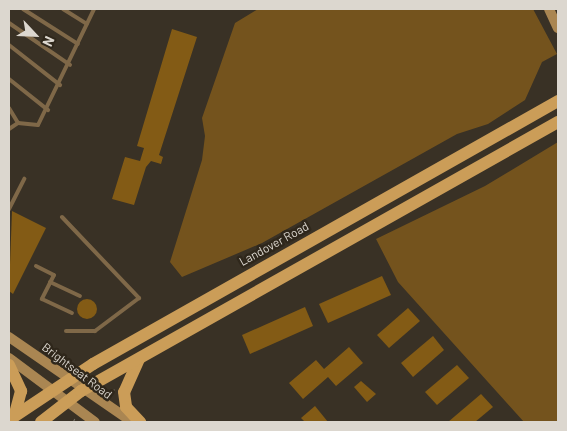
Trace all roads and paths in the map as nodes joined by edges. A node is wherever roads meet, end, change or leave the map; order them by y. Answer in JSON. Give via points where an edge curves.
{"nodes":[{"id":1,"x":23,"y":9,"type":"edge"},
{"id":2,"x":63,"y":9,"type":"edge"},
{"id":3,"x":94,"y":9,"type":"edge"},
{"id":4,"x":549,"y":9,"type":"edge"},
{"id":5,"x":9,"y":23,"type":"edge"},
{"id":6,"x":87,"y":24,"type":"junction"},
{"id":7,"x":558,"y":28,"type":"edge"},
{"id":8,"x":78,"y":44,"type":"junction"},
{"id":9,"x":9,"y":45,"type":"edge"},
{"id":10,"x":70,"y":65,"type":"junction"},
{"id":11,"x":9,"y":79,"type":"edge"},
{"id":12,"x":60,"y":85,"type":"junction"},
{"id":13,"x":558,"y":101,"type":"edge"},
{"id":14,"x":9,"y":108,"type":"edge"},
{"id":15,"x":48,"y":110,"type":"junction"},
{"id":16,"x":558,"y":122,"type":"edge"},
{"id":17,"x":18,"y":123,"type":"junction"},
{"id":18,"x":9,"y":129,"type":"edge"},
{"id":19,"x":24,"y":179,"type":"dead end"},
{"id":20,"x":9,"y":209,"type":"edge"},
{"id":21,"x":62,"y":217,"type":"dead end"},
{"id":22,"x":36,"y":266,"type":"dead end"},
{"id":23,"x":50,"y":282,"type":"junction"},
{"id":24,"x":80,"y":296,"type":"dead end"},
{"id":25,"x":72,"y":313,"type":"dead end"},
{"id":26,"x":66,"y":331,"type":"dead end"},
{"id":27,"x":9,"y":337,"type":"edge"},
{"id":28,"x":9,"y":358,"type":"edge"},
{"id":29,"x":140,"y":358,"type":"junction"},
{"id":30,"x":9,"y":365,"type":"edge"},
{"id":31,"x":67,"y":379,"type":"junction"},
{"id":32,"x":52,"y":389,"type":"junction"},
{"id":33,"x":82,"y":391,"type":"junction"},
{"id":34,"x":68,"y":401,"type":"junction"},
{"id":35,"x":12,"y":417,"type":"edge"},
{"id":36,"x":41,"y":422,"type":"edge"},
{"id":37,"x":94,"y":422,"type":"edge"},
{"id":38,"x":132,"y":422,"type":"edge"},
{"id":39,"x":140,"y":422,"type":"edge"}],
"edges":[{"from":1,"to":8,"type":"lane"},
{"from":2,"to":6,"type":"lane"},
{"from":3,"to":6,"type":"lane"},
{"from":4,"to":7,"type":"main road"},
{"from":5,"to":10,"type":"lane"},
{"from":6,"to":8,"type":"lane"},
{"from":8,"to":10,"type":"lane"},
{"from":9,"to":12,"type":"lane"},
{"from":10,"to":12,"type":"lane"},
{"from":11,"to":15,"type":"lane"},
{"from":12,"to":15,"type":"lane"},
{"from":13,"to":31,"type":"main road","name":"Landover Road"},
{"from":14,"to":17,"type":"lane"},
{"from":15,"to":17,"type":"lane","via":[[38,125]]},
{"from":16,"to":29,"type":"main road"},
{"from":17,"to":18,"type":"lane"},
{"from":19,"to":20,"type":"lane"},
{"from":21,"to":26,"type":"lane","via":[[139,298],[95,331]]},
{"from":22,"to":23,"type":"lane","via":[[54,275]]},
{"from":23,"to":24,"type":"lane"},
{"from":23,"to":25,"type":"lane","via":[[42,299]]},
{"from":27,"to":31,"type":"main road","name":"Brightseat Road"},
{"from":28,"to":32,"type":"main road"},
{"from":29,"to":33,"type":"main road"},
{"from":29,"to":39,"type":"main road","via":[[124,392],[126,407]]},
{"from":30,"to":35,"type":"main road","via":[[21,391]]},
{"from":31,"to":32,"type":"main road","name":"Landover Road"},
{"from":31,"to":33,"type":"main road","name":"Brightseat Road"},
{"from":32,"to":34,"type":"main road"},
{"from":32,"to":35,"type":"main road","name":"Landover Road"},
{"from":33,"to":34,"type":"main road"},
{"from":33,"to":38,"type":"main road","name":"Brightseat Road"},
{"from":34,"to":36,"type":"main road"},
{"from":34,"to":37,"type":"main road"}]}
